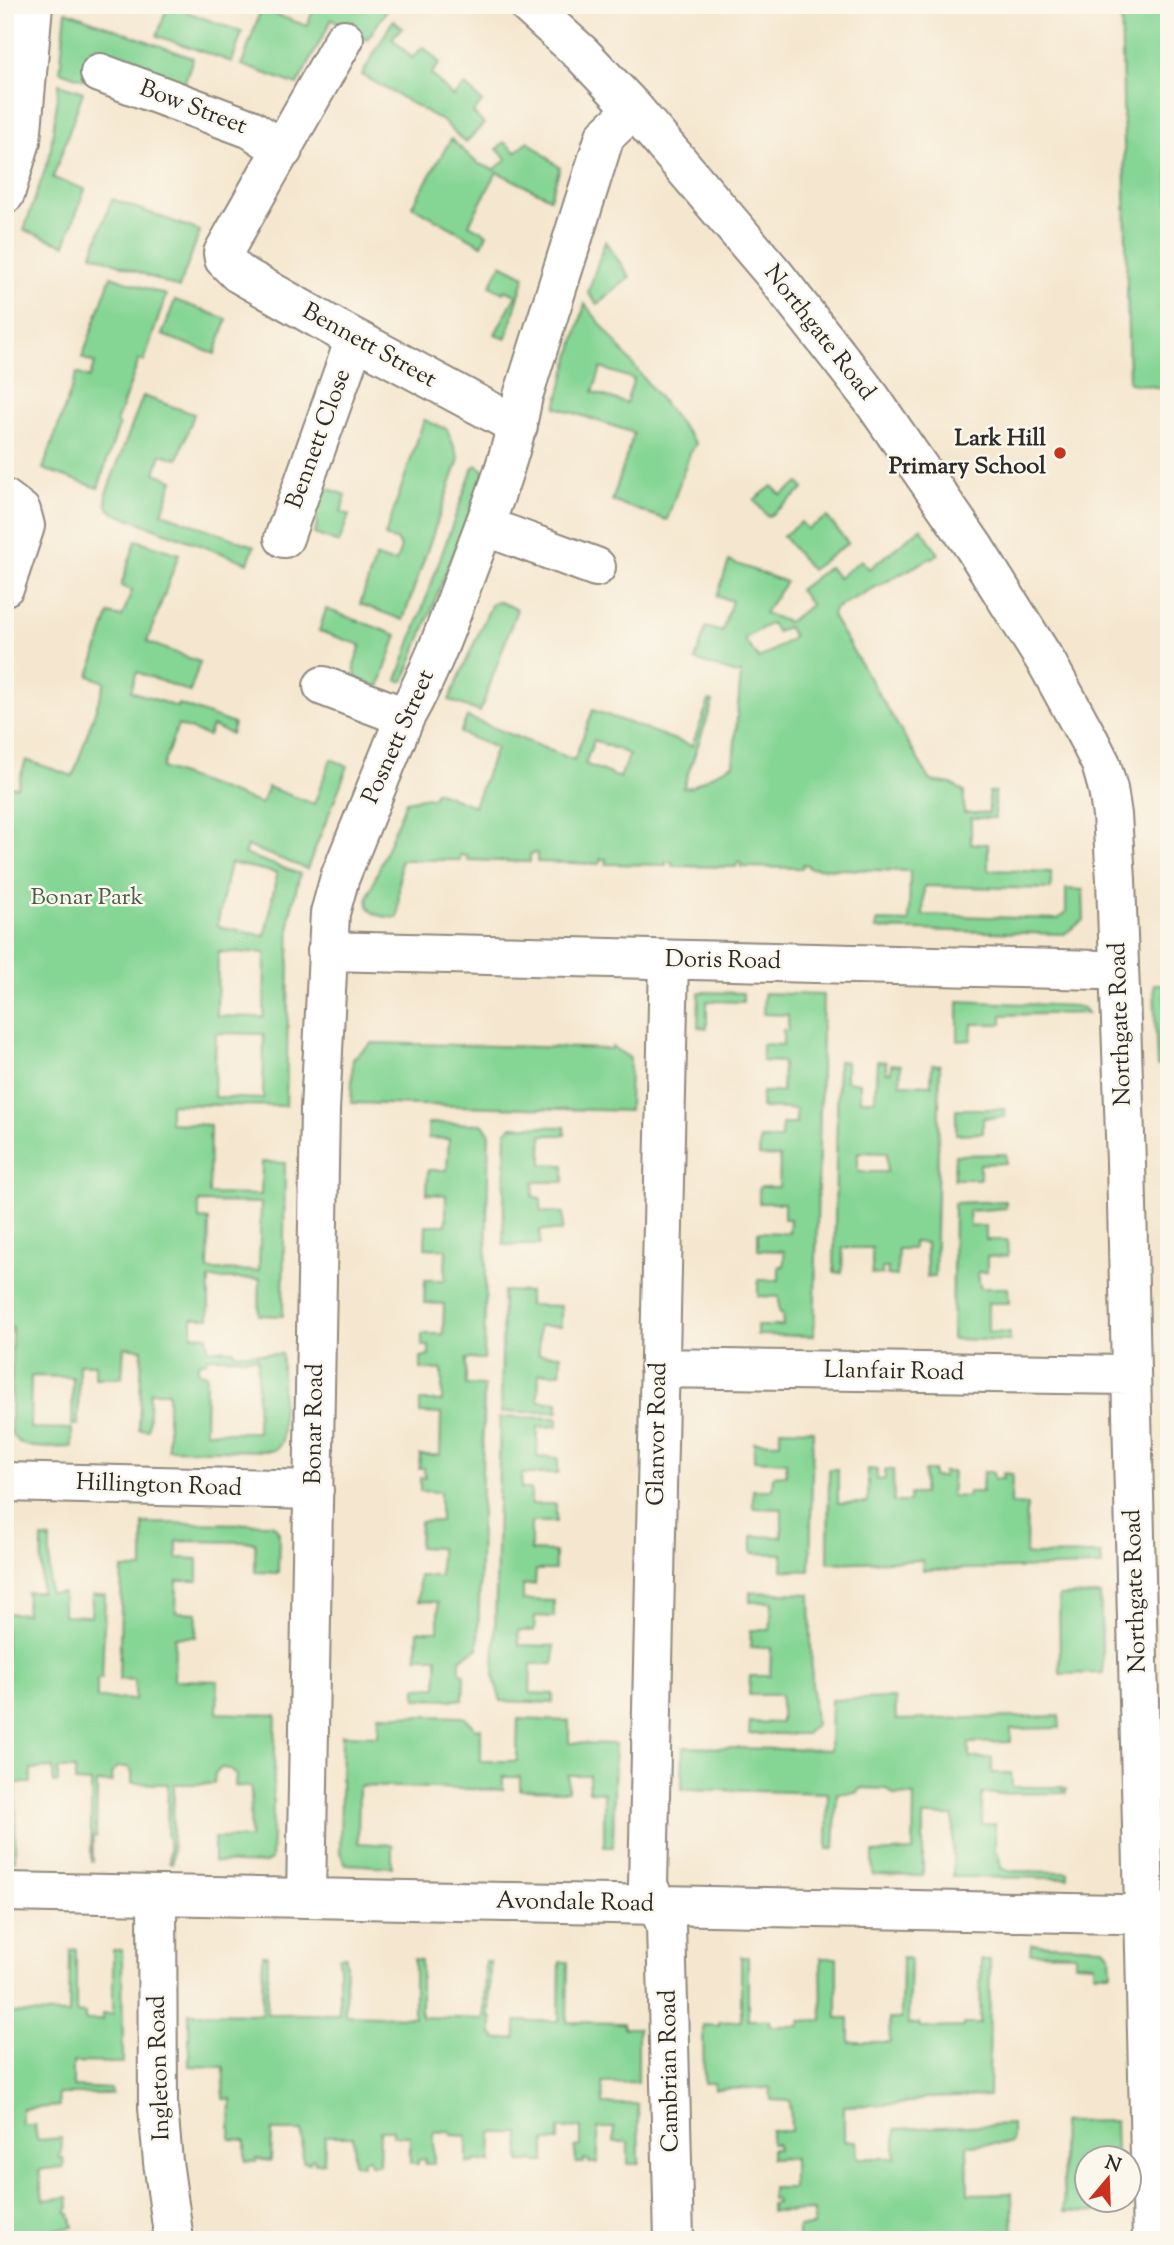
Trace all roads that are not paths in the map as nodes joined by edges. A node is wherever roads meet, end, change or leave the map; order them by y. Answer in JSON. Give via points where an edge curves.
{"nodes":[{"id":1,"x":33,"y":5,"type":"edge"},
{"id":2,"x":528,"y":5,"type":"edge"},
{"id":3,"x":344,"y":39,"type":"dead end"},
{"id":4,"x":100,"y":73,"type":"dead end"},
{"id":5,"x":634,"y":109,"type":"junction"},
{"id":6,"x":283,"y":150,"type":"junction"},
{"id":7,"x":5,"y":194,"type":"edge"},
{"id":8,"x":355,"y":339,"type":"junction"},
{"id":9,"x":518,"y":426,"type":"junction"},
{"id":10,"x":5,"y":499,"type":"edge"},
{"id":11,"x":484,"y":526,"type":"junction"},
{"id":12,"x":284,"y":538,"type":"dead end"},
{"id":13,"x":596,"y":567,"type":"dead end"},
{"id":14,"x":5,"y":586,"type":"edge"},
{"id":15,"x":323,"y":686,"type":"dead end"},
{"id":16,"x":405,"y":717,"type":"junction"},
{"id":17,"x":327,"y":951,"type":"junction"},
{"id":18,"x":669,"y":960,"type":"junction"},
{"id":19,"x":1118,"y":968,"type":"junction"},
{"id":20,"x":659,"y":1368,"type":"junction"},
{"id":21,"x":1129,"y":1375,"type":"junction"},
{"id":22,"x":5,"y":1482,"type":"edge"},
{"id":23,"x":314,"y":1490,"type":"junction"},
{"id":24,"x":5,"y":1892,"type":"edge"},
{"id":25,"x":157,"y":1895,"type":"junction"},
{"id":26,"x":306,"y":1898,"type":"junction"},
{"id":27,"x":658,"y":1905,"type":"junction"},
{"id":28,"x":1157,"y":1914,"type":"edge"},
{"id":29,"x":174,"y":2240,"type":"edge"},
{"id":30,"x":674,"y":2240,"type":"edge"},
{"id":31,"x":1152,"y":2240,"type":"edge"}],
"edges":[{"from":1,"to":7,"type":"street","via":[[21,141]]},
{"from":2,"to":5,"type":"street","name":"Northgate Road"},
{"from":3,"to":6,"type":"street"},
{"from":4,"to":6,"type":"street","name":"Bow Street","via":[[251,129]]},
{"from":5,"to":9,"type":"street","name":"Posnett Street","via":[[605,136],[523,396]]},
{"from":5,"to":19,"type":"street","name":"Northgate Road","via":[[774,274],[870,398],[974,547],[1048,665],[1101,764],[1108,789]]},
{"from":6,"to":8,"type":"street","name":"Bennett Street","via":[[223,253],[224,259],[238,273]]},
{"from":8,"to":9,"type":"street","name":"Bennett Street"},
{"from":8,"to":12,"type":"street","name":"Bennett Close"},
{"from":9,"to":11,"type":"street","name":"Posnett Street"},
{"from":10,"to":14,"type":"street","via":[[21,511],[25,526]]},
{"from":11,"to":13,"type":"street"},
{"from":11,"to":16,"type":"street","name":"Posnett Street","via":[[441,642]]},
{"from":15,"to":16,"type":"street"},
{"from":16,"to":17,"type":"street","name":"Posnett Street","via":[[334,895]]},
{"from":17,"to":18,"type":"street","name":"Doris Road"},
{"from":17,"to":23,"type":"street","name":"Bonar Road"},
{"from":18,"to":19,"type":"street","name":"Doris Road"},
{"from":18,"to":20,"type":"street","name":"Glanvor Road"},
{"from":19,"to":21,"type":"street","name":"Northgate Road"},
{"from":20,"to":21,"type":"street","name":"Llanfair Road"},
{"from":20,"to":27,"type":"street","name":"Glanvor Road","via":[[648,1885]]},
{"from":21,"to":28,"type":"street","name":"Northgate Road"},
{"from":22,"to":23,"type":"street","name":"Hillington Road"},
{"from":23,"to":26,"type":"street","name":"Bonar Road"},
{"from":24,"to":25,"type":"street","name":"Avondale Road"},
{"from":25,"to":26,"type":"street","name":"Avondale Road"},
{"from":25,"to":29,"type":"street","name":"Ingleton Road","via":[[157,2087]]},
{"from":26,"to":27,"type":"street","name":"Avondale Road"},
{"from":27,"to":28,"type":"street","name":"Avondale Road"},
{"from":27,"to":30,"type":"street","name":"Cambrian Road","via":[[666,1925]]},
{"from":28,"to":31,"type":"street","name":"Northgate Road"}]}
